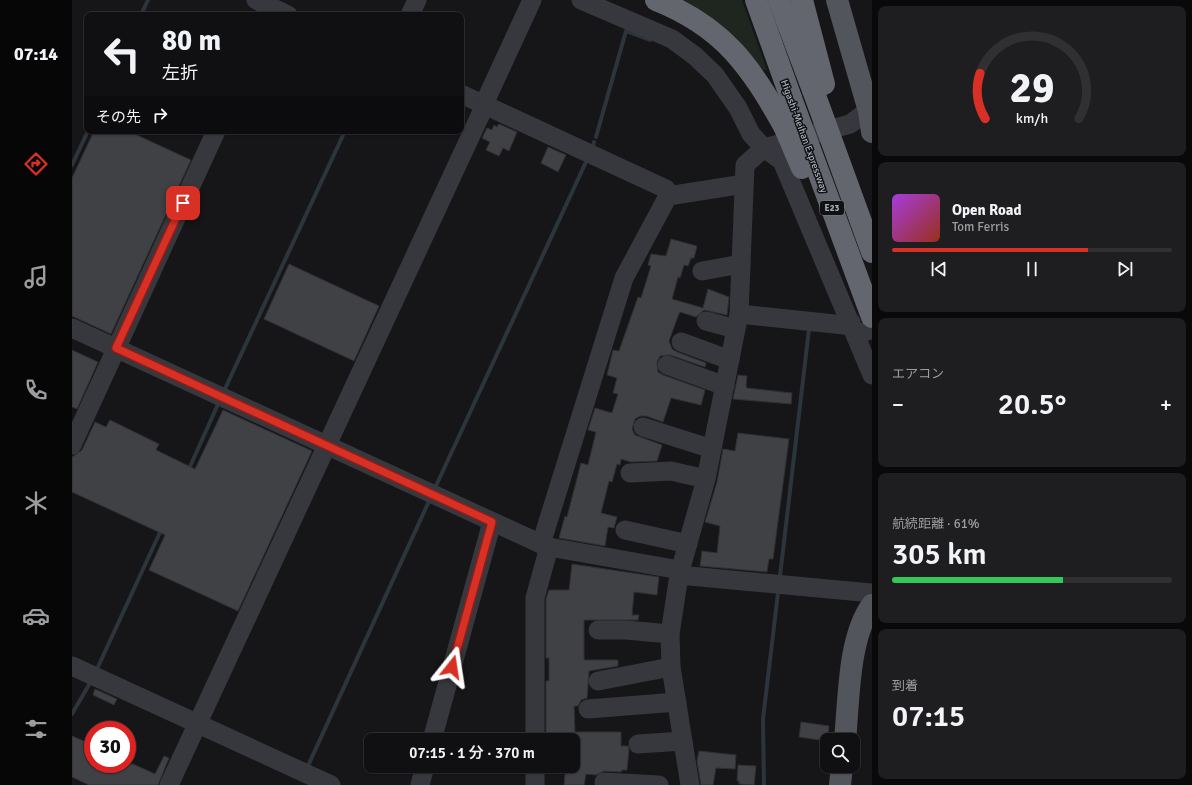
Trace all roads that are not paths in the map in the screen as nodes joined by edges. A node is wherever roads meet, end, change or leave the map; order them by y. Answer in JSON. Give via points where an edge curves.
{"nodes":[{"id":1,"x":256,"y":0,"type":"edge"},
{"id":2,"x":417,"y":0,"type":"edge"},
{"id":3,"x":532,"y":0,"type":"edge"},
{"id":4,"x":581,"y":0,"type":"edge"},
{"id":5,"x":656,"y":0,"type":"edge"},
{"id":6,"x":756,"y":0,"type":"edge"},
{"id":7,"x":779,"y":0,"type":"edge"},
{"id":8,"x":802,"y":0,"type":"edge"},
{"id":9,"x":837,"y":0,"type":"edge"},
{"id":10,"x":277,"y":10,"type":"edge"},
{"id":11,"x":411,"y":12,"type":"edge"},
{"id":12,"x":818,"y":87,"type":"junction"},
{"id":13,"x":464,"y":95,"type":"edge"},
{"id":14,"x":486,"y":100,"type":"junction"},
{"id":15,"x":870,"y":109,"type":"edge"},
{"id":16,"x":872,"y":132,"type":"edge"},
{"id":17,"x":215,"y":134,"type":"edge"},
{"id":18,"x":764,"y":148,"type":"junction"},
{"id":19,"x":744,"y":184,"type":"junction"},
{"id":20,"x":668,"y":196,"type":"junction"},
{"id":21,"x":872,"y":229,"type":"edge"},
{"id":22,"x":872,"y":252,"type":"edge"},
{"id":23,"x":741,"y":264,"type":"junction"},
{"id":24,"x":702,"y":271,"type":"dead end"},
{"id":25,"x":872,"y":317,"type":"edge"},
{"id":26,"x":706,"y":321,"type":"dead end"},
{"id":27,"x":738,"y":321,"type":"junction"},
{"id":28,"x":72,"y":328,"type":"edge"},
{"id":29,"x":863,"y":329,"type":"edge"},
{"id":30,"x":681,"y":342,"type":"dead end"},
{"id":31,"x":116,"y":348,"type":"junction"},
{"id":32,"x":730,"y":360,"type":"junction"},
{"id":33,"x":667,"y":365,"type":"dead end"},
{"id":34,"x":872,"y":375,"type":"edge"},
{"id":35,"x":725,"y":386,"type":"junction"},
{"id":36,"x":643,"y":427,"type":"dead end"},
{"id":37,"x":72,"y":445,"type":"edge"},
{"id":38,"x":327,"y":445,"type":"junction"},
{"id":39,"x":712,"y":448,"type":"junction"},
{"id":40,"x":630,"y":473,"type":"dead end"},
{"id":41,"x":706,"y":479,"type":"junction"},
{"id":42,"x":492,"y":522,"type":"junction"},
{"id":43,"x":625,"y":530,"type":"dead end"},
{"id":44,"x":688,"y":544,"type":"junction"},
{"id":45,"x":545,"y":546,"type":"junction"},
{"id":46,"x":680,"y":573,"type":"junction"},
{"id":47,"x":872,"y":594,"type":"edge"},
{"id":48,"x":872,"y":605,"type":"edge"},
{"id":49,"x":598,"y":630,"type":"dead end"},
{"id":50,"x":670,"y":634,"type":"junction"},
{"id":51,"x":72,"y":666,"type":"edge"},
{"id":52,"x":671,"y":667,"type":"junction"},
{"id":53,"x":598,"y":680,"type":"dead end"},
{"id":54,"x":677,"y":702,"type":"junction"},
{"id":55,"x":588,"y":709,"type":"dead end"},
{"id":56,"x":198,"y":724,"type":"junction"},
{"id":57,"x":434,"y":733,"type":"edge"},
{"id":58,"x":535,"y":733,"type":"edge"},
{"id":59,"x":846,"y":733,"type":"edge"},
{"id":60,"x":683,"y":741,"type":"junction"},
{"id":61,"x":638,"y":744,"type":"dead end"},
{"id":62,"x":423,"y":773,"type":"edge"},
{"id":63,"x":535,"y":773,"type":"edge"},
{"id":64,"x":841,"y":773,"type":"edge"},
{"id":65,"x":604,"y":782,"type":"dead end"},
{"id":66,"x":169,"y":785,"type":"edge"},
{"id":67,"x":331,"y":785,"type":"edge"},
{"id":68,"x":420,"y":785,"type":"edge"},
{"id":69,"x":535,"y":785,"type":"edge"},
{"id":70,"x":659,"y":785,"type":"edge"},
{"id":71,"x":690,"y":785,"type":"edge"},
{"id":72,"x":840,"y":785,"type":"edge"}],
"edges":[{"from":1,"to":10,"type":"street"},
{"from":2,"to":11,"type":"street"},
{"from":3,"to":14,"type":"street"},
{"from":4,"to":18,"type":"street","via":[[672,39],[695,56],[715,75],[738,108],[751,134]]},
{"from":5,"to":29,"type":"highway","bridge":true,"via":[[689,15],[713,31],[733,49],[763,90],[784,126]]},
{"from":6,"to":25,"type":"highway","name":"Higashi-Meihan Expressway","number":"E23","bridge":true},
{"from":7,"to":12,"type":"highway","number":"E23"},
{"from":8,"to":12,"type":"highway"},
{"from":9,"to":15,"type":"main road"},
{"from":12,"to":21,"type":"highway","via":[[839,136]]},
{"from":12,"to":22,"type":"highway","number":"E23","bridge":true},
{"from":13,"to":14,"type":"street"},
{"from":14,"to":20,"type":"street","via":[[666,190]]},
{"from":14,"to":38,"type":"street"},
{"from":15,"to":16,"type":"main road"},
{"from":15,"to":18,"type":"street","via":[[850,124]]},
{"from":17,"to":31,"type":"street"},
{"from":18,"to":19,"type":"street","via":[[745,165]]},
{"from":18,"to":29,"type":"street","via":[[782,161]]},
{"from":19,"to":20,"type":"street"},
{"from":19,"to":23,"type":"street"},
{"from":20,"to":45,"type":"street","via":[[624,278]]},
{"from":23,"to":24,"type":"street"},
{"from":23,"to":27,"type":"street"},
{"from":26,"to":27,"type":"street"},
{"from":27,"to":29,"type":"street","via":[[844,325]]},
{"from":27,"to":32,"type":"street"},
{"from":28,"to":31,"type":"street"},
{"from":29,"to":34,"type":"street"},
{"from":30,"to":32,"type":"street"},
{"from":31,"to":37,"type":"street"},
{"from":31,"to":38,"type":"street"},
{"from":32,"to":35,"type":"street"},
{"from":33,"to":35,"type":"street"},
{"from":35,"to":39,"type":"street"},
{"from":36,"to":39,"type":"street"},
{"from":38,"to":42,"type":"street"},
{"from":38,"to":56,"type":"street"},
{"from":39,"to":41,"type":"street"},
{"from":40,"to":41,"type":"street","via":[[671,471]]},
{"from":41,"to":44,"type":"street"},
{"from":42,"to":45,"type":"street"},
{"from":42,"to":57,"type":"street"},
{"from":43,"to":44,"type":"street"},
{"from":44,"to":46,"type":"street"},
{"from":45,"to":46,"type":"street"},
{"from":45,"to":58,"type":"street","via":[[535,598]]},
{"from":46,"to":47,"type":"street"},
{"from":46,"to":50,"type":"street"},
{"from":48,"to":59,"type":"main road","via":[[855,645]]},
{"from":49,"to":50,"type":"street"},
{"from":50,"to":52,"type":"street"},
{"from":51,"to":56,"type":"street"},
{"from":52,"to":53,"type":"street"},
{"from":52,"to":54,"type":"street"},
{"from":54,"to":55,"type":"street"},
{"from":54,"to":60,"type":"street"},
{"from":56,"to":66,"type":"street"},
{"from":56,"to":67,"type":"street"},
{"from":60,"to":61,"type":"street"},
{"from":60,"to":71,"type":"street"},
{"from":62,"to":68,"type":"street"},
{"from":63,"to":69,"type":"street"},
{"from":64,"to":72,"type":"main road"},
{"from":65,"to":70,"type":"street"}]}
